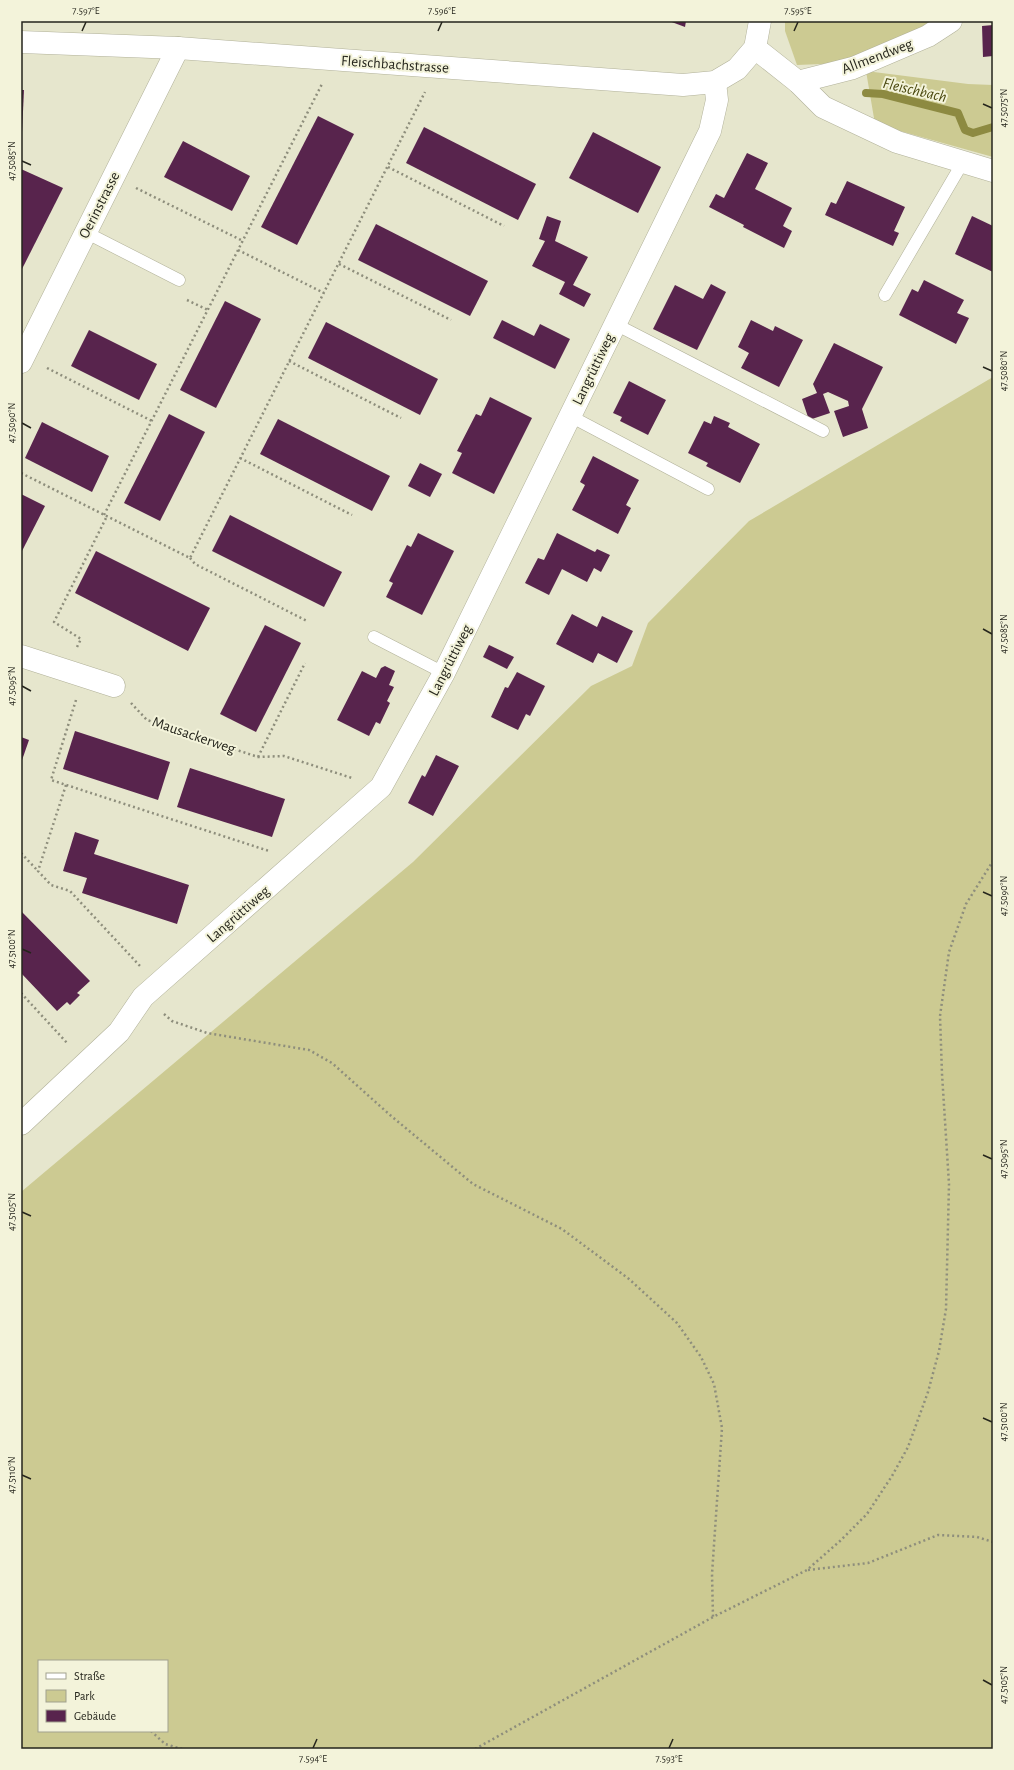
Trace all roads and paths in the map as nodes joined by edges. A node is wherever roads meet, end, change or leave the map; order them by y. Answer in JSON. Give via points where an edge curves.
{"nodes":[{"id":1,"x":760,"y":21,"type":"edge"},
{"id":2,"x":951,"y":21,"type":"edge"},
{"id":3,"x":21,"y":42,"type":"edge"},
{"id":4,"x":178,"y":48,"type":"junction"},
{"id":5,"x":755,"y":48,"type":"junction"},
{"id":6,"x":715,"y":82,"type":"junction"},
{"id":7,"x":798,"y":82,"type":"junction"},
{"id":8,"x":322,"y":83,"type":"dead end"},
{"id":9,"x":426,"y":92,"type":"dead end"},
{"id":10,"x":963,"y":162,"type":"junction"},
{"id":11,"x":388,"y":167,"type":"junction"},
{"id":12,"x":993,"y":171,"type":"edge"},
{"id":13,"x":113,"y":176,"type":"junction"},
{"id":14,"x":504,"y":226,"type":"dead end"},
{"id":15,"x":85,"y":232,"type":"junction"},
{"id":16,"x":243,"y":241,"type":"junction"},
{"id":17,"x":238,"y":250,"type":"junction"},
{"id":18,"x":339,"y":264,"type":"junction"},
{"id":19,"x":179,"y":280,"type":"dead end"},
{"id":20,"x":324,"y":293,"type":"junction"},
{"id":21,"x":885,"y":295,"type":"dead end"},
{"id":22,"x":451,"y":320,"type":"dead end"},
{"id":23,"x":615,"y":324,"type":"junction"},
{"id":24,"x":22,"y":359,"type":"edge"},
{"id":25,"x":289,"y":362,"type":"junction"},
{"id":26,"x":570,"y":416,"type":"junction"},
{"id":27,"x":401,"y":418,"type":"dead end"},
{"id":28,"x":152,"y":421,"type":"junction"},
{"id":29,"x":823,"y":431,"type":"dead end"},
{"id":30,"x":240,"y":458,"type":"junction"},
{"id":31,"x":21,"y":473,"type":"edge"},
{"id":32,"x":708,"y":489,"type":"dead end"},
{"id":33,"x":352,"y":515,"type":"dead end"},
{"id":34,"x":106,"y":516,"type":"junction"},
{"id":35,"x":190,"y":558,"type":"junction"},
{"id":36,"x":307,"y":621,"type":"dead end"},
{"id":37,"x":374,"y":637,"type":"dead end"},
{"id":38,"x":21,"y":656,"type":"edge"},
{"id":39,"x":305,"y":664,"type":"dead end"},
{"id":40,"x":444,"y":673,"type":"junction"},
{"id":41,"x":75,"y":674,"type":"junction"},
{"id":42,"x":114,"y":686,"type":"joint"},
{"id":43,"x":258,"y":757,"type":"junction"},
{"id":44,"x":66,"y":785,"type":"junction"},
{"id":45,"x":381,"y":787,"type":"junction"},
{"id":46,"x":21,"y":853,"type":"edge"},
{"id":47,"x":298,"y":861,"type":"junction"},
{"id":48,"x":993,"y":861,"type":"edge"},
{"id":49,"x":38,"y":871,"type":"junction"},
{"id":50,"x":150,"y":991,"type":"junction"},
{"id":51,"x":21,"y":993,"type":"edge"},
{"id":52,"x":86,"y":1063,"type":"junction"},
{"id":53,"x":21,"y":1124,"type":"edge"},
{"id":54,"x":993,"y":1542,"type":"edge"},
{"id":55,"x":807,"y":1570,"type":"junction"},
{"id":56,"x":713,"y":1617,"type":"junction"},
{"id":57,"x":152,"y":1732,"type":"edge"},
{"id":58,"x":182,"y":1749,"type":"edge"},
{"id":59,"x":474,"y":1749,"type":"edge"}],
"edges":[{"from":1,"to":5,"type":"street"},
{"from":2,"to":7,"type":"street","name":"Allmendweg","via":[[928,36],[853,68]]},
{"from":3,"to":4,"type":"street","name":"Fleischbachstrasse"},
{"from":4,"to":6,"type":"street","name":"Fleischbachstrasse","via":[[683,85]]},
{"from":4,"to":13,"type":"street","name":"Oerinstrasse"},
{"from":5,"to":6,"type":"street","name":"Fleischbachstrasse","via":[[737,69]]},
{"from":5,"to":7,"type":"street"},
{"from":6,"to":23,"type":"street","name":"Langrüttiweg","via":[[717,100],[710,131]]},
{"from":7,"to":10,"type":"street","via":[[824,107],[897,142]]},
{"from":8,"to":16,"type":"path"},
{"from":9,"to":11,"type":"path"},
{"from":10,"to":12,"type":"street"},
{"from":10,"to":21,"type":"lane"},
{"from":11,"to":14,"type":"path"},
{"from":11,"to":18,"type":"path"},
{"from":13,"to":15,"type":"street","name":"Oerinstrasse"},
{"from":13,"to":16,"type":"path"},
{"from":15,"to":19,"type":"lane"},
{"from":15,"to":24,"type":"street","name":"Oerinstrasse"},
{"from":16,"to":17,"type":"path"},
{"from":17,"to":20,"type":"path"},
{"from":17,"to":28,"type":"path"},
{"from":18,"to":20,"type":"path"},
{"from":18,"to":22,"type":"path"},
{"from":20,"to":25,"type":"path"},
{"from":23,"to":26,"type":"street","name":"Langrüttiweg"},
{"from":23,"to":29,"type":"lane"},
{"from":24,"to":28,"type":"path"},
{"from":25,"to":27,"type":"path"},
{"from":25,"to":30,"type":"path"},
{"from":26,"to":32,"type":"lane"},
{"from":26,"to":40,"type":"street","name":"Langrüttiweg"},
{"from":28,"to":34,"type":"path"},
{"from":30,"to":33,"type":"path"},
{"from":30,"to":35,"type":"path"},
{"from":31,"to":34,"type":"path"},
{"from":34,"to":35,"type":"path"},
{"from":34,"to":41,"type":"path","via":[[54,622],[81,639]]},
{"from":35,"to":36,"type":"path","via":[[195,564]]},
{"from":37,"to":40,"type":"lane"},
{"from":38,"to":41,"type":"street"},
{"from":39,"to":43,"type":"path"},
{"from":40,"to":45,"type":"street","name":"Langrüttiweg"},
{"from":41,"to":42,"type":"street"},
{"from":41,"to":44,"type":"path","via":[[51,780]]},
{"from":42,"to":43,"type":"path","name":"Mausackerweg","via":[[147,720]]},
{"from":43,"to":45,"type":"path","name":"Mausackerweg","via":[[284,756]]},
{"from":44,"to":47,"type":"path"},
{"from":44,"to":49,"type":"path"},
{"from":45,"to":47,"type":"street","name":"Langrüttiweg"},
{"from":46,"to":49,"type":"path"},
{"from":47,"to":50,"type":"street","name":"Langrüttiweg"},
{"from":48,"to":55,"type":"path","via":[[966,904],[949,952],[940,1016],[949,1184],[946,1309],[939,1351],[928,1392],[908,1447],[892,1476],[867,1514]]},
{"from":49,"to":50,"type":"path","via":[[51,885],[70,891]]},
{"from":50,"to":52,"type":"street","name":"Langrüttiweg","via":[[119,1032]]},
{"from":50,"to":56,"type":"path","via":[[172,1021],[207,1033],[309,1050],[332,1063],[473,1184],[562,1229],[629,1279],[677,1323],[701,1357],[714,1384],[722,1428],[712,1574]]},
{"from":51,"to":52,"type":"path"},
{"from":52,"to":53,"type":"street","name":"Langrüttiweg"},
{"from":54,"to":55,"type":"path","via":[[977,1537],[938,1535],[868,1563]]},
{"from":55,"to":56,"type":"path"},
{"from":56,"to":59,"type":"path"},
{"from":57,"to":58,"type":"path","via":[[165,1744]]}]}
